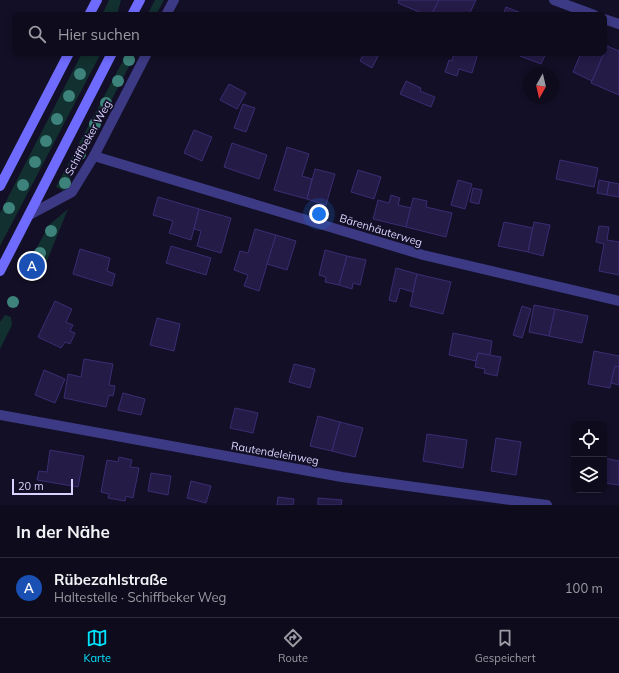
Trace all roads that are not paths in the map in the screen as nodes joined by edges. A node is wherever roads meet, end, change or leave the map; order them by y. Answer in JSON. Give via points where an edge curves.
{"nodes":[{"id":1,"x":97,"y":0,"type":"edge"},
{"id":2,"x":140,"y":0,"type":"edge"},
{"id":3,"x":174,"y":0,"type":"edge"},
{"id":4,"x":554,"y":0,"type":"edge"},
{"id":5,"x":91,"y":12,"type":"edge"},
{"id":6,"x":134,"y":12,"type":"edge"},
{"id":7,"x":168,"y":12,"type":"edge"},
{"id":8,"x":586,"y":12,"type":"edge"},
{"id":9,"x":607,"y":20,"type":"edge"},
{"id":10,"x":619,"y":24,"type":"edge"},
{"id":11,"x":67,"y":56,"type":"edge"},
{"id":12,"x":110,"y":56,"type":"edge"},
{"id":13,"x":145,"y":56,"type":"edge"},
{"id":14,"x":94,"y":156,"type":"junction"},
{"id":15,"x":0,"y":186,"type":"edge"},
{"id":16,"x":29,"y":215,"type":"junction"},
{"id":17,"x":0,"y":271,"type":"edge"},
{"id":18,"x":619,"y":301,"type":"edge"},
{"id":19,"x":0,"y":415,"type":"edge"},
{"id":20,"x":547,"y":505,"type":"edge"}],
"edges":[{"from":1,"to":5,"type":"main road"},
{"from":2,"to":6,"type":"main road"},
{"from":3,"to":7,"type":"street"},
{"from":4,"to":8,"type":"street"},
{"from":9,"to":10,"type":"street"},
{"from":11,"to":15,"type":"main road"},
{"from":12,"to":16,"type":"main road","name":"Schiffbeker Weg"},
{"from":13,"to":14,"type":"street","name":"Schiffbeker Weg"},
{"from":14,"to":16,"type":"street","name":"Schiffbeker Weg","via":[[72,192]]},
{"from":14,"to":18,"type":"street","name":"Bärenhäuterweg","via":[[423,255]]},
{"from":16,"to":17,"type":"main road","name":"Schiffbeker Weg"},
{"from":19,"to":20,"type":"street","name":"Rautendeleinweg","via":[[342,477]]}]}
